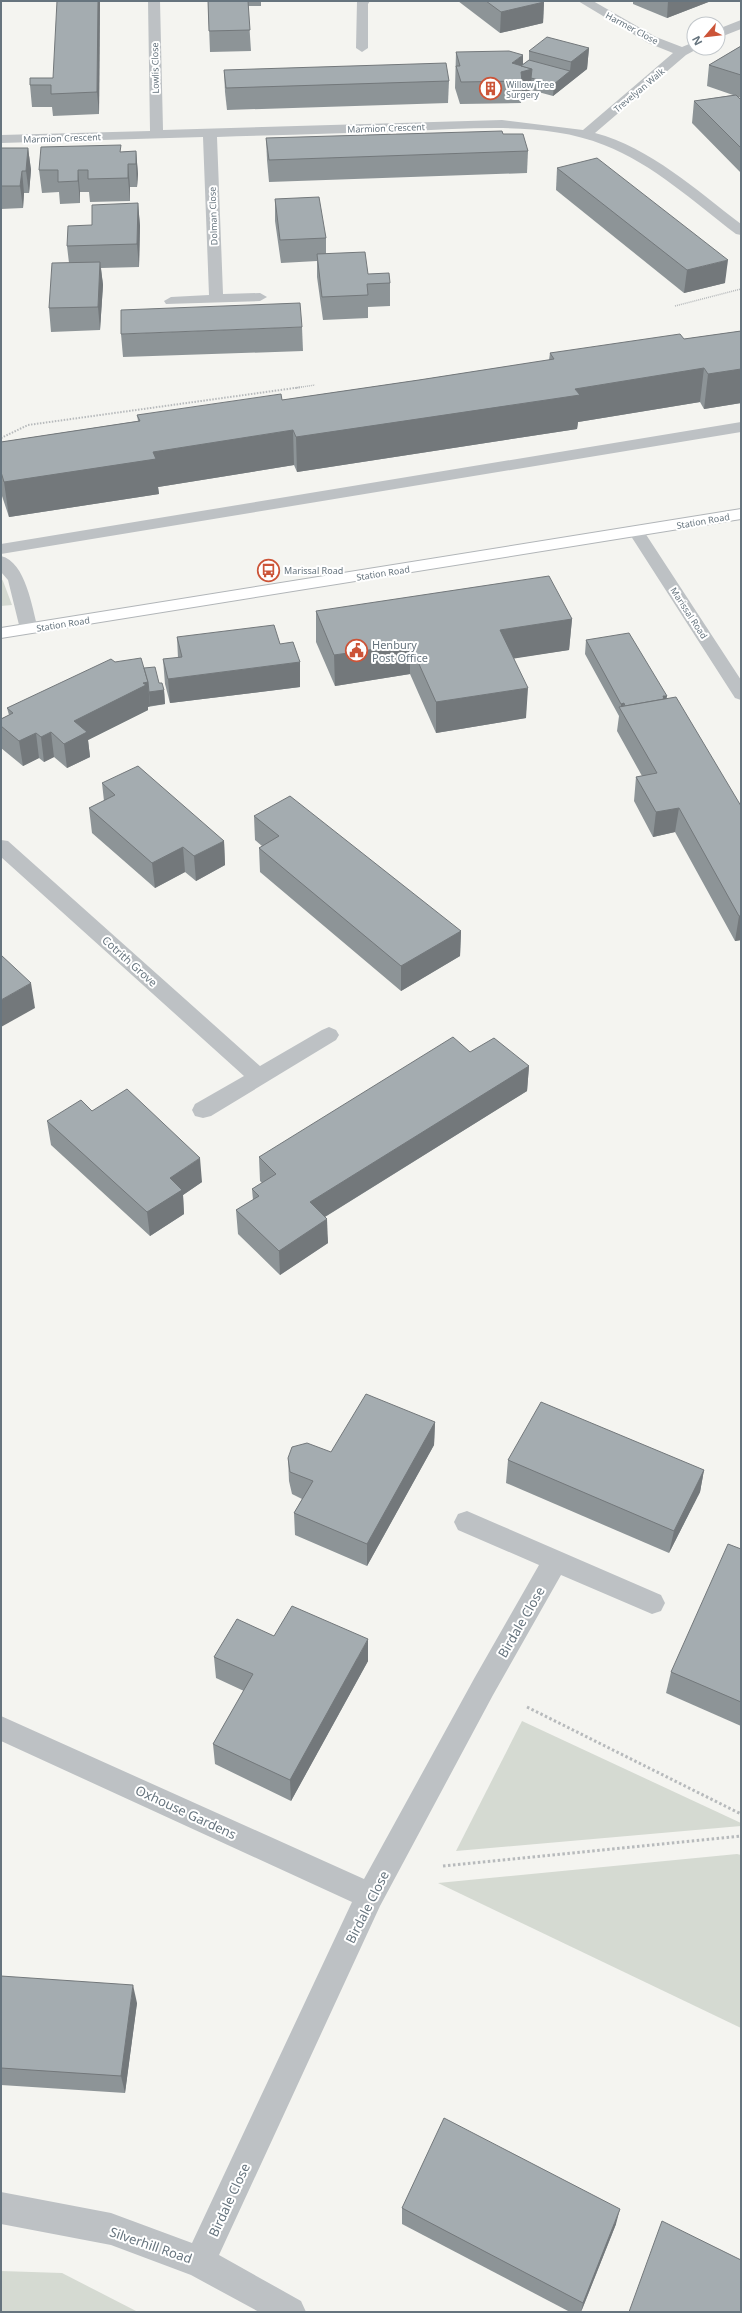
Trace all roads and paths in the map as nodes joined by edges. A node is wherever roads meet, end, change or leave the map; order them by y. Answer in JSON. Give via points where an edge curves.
{"nodes":[{"id":1,"x":154,"y":1,"type":"edge"},
{"id":2,"x":364,"y":1,"type":"edge"},
{"id":3,"x":584,"y":1,"type":"edge"},
{"id":4,"x":741,"y":24,"type":"edge"},
{"id":5,"x":726,"y":31,"type":"edge"},
{"id":6,"x":362,"y":48,"type":"dead end"},
{"id":7,"x":686,"y":48,"type":"edge"},
{"id":8,"x":686,"y":51,"type":"edge"},
{"id":9,"x":210,"y":134,"type":"junction"},
{"id":10,"x":157,"y":135,"type":"junction"},
{"id":11,"x":585,"y":135,"type":"junction"},
{"id":12,"x":1,"y":139,"type":"edge"},
{"id":13,"x":741,"y":231,"type":"edge"},
{"id":14,"x":741,"y":289,"type":"edge"},
{"id":15,"x":260,"y":297,"type":"dead end"},
{"id":16,"x":216,"y":299,"type":"junction"},
{"id":17,"x":171,"y":301,"type":"dead end"},
{"id":18,"x":675,"y":306,"type":"dead end"},
{"id":19,"x":315,"y":385,"type":"dead end"},
{"id":20,"x":741,"y":427,"type":"edge"},
{"id":21,"x":1,"y":438,"type":"edge"},
{"id":22,"x":741,"y":514,"type":"edge"},
{"id":23,"x":637,"y":533,"type":"junction"},
{"id":24,"x":1,"y":549,"type":"edge"},
{"id":25,"x":1,"y":561,"type":"edge"},
{"id":26,"x":29,"y":629,"type":"junction"},
{"id":27,"x":1,"y":633,"type":"edge"},
{"id":28,"x":741,"y":694,"type":"edge"},
{"id":29,"x":1,"y":846,"type":"edge"},
{"id":30,"x":329,"y":1035,"type":"dead end"},
{"id":31,"x":259,"y":1077,"type":"junction"},
{"id":32,"x":203,"y":1110,"type":"dead end"},
{"id":33,"x":467,"y":1522,"type":"dead end"},
{"id":34,"x":555,"y":1562,"type":"junction"},
{"id":35,"x":652,"y":1603,"type":"dead end"},
{"id":36,"x":484,"y":1686,"type":"junction"},
{"id":37,"x":1,"y":1728,"type":"edge"},
{"id":38,"x":741,"y":1814,"type":"edge"},
{"id":39,"x":741,"y":1836,"type":"edge"},
{"id":40,"x":384,"y":1871,"type":"junction"},
{"id":41,"x":370,"y":1896,"type":"junction"},
{"id":42,"x":1,"y":2208,"type":"edge"},
{"id":43,"x":200,"y":2262,"type":"junction"},
{"id":44,"x":290,"y":2312,"type":"edge"}],
"edges":[{"from":1,"to":10,"type":"street","name":"Lowlis Close"},
{"from":2,"to":6,"type":"street"},
{"from":3,"to":7,"type":"street","name":"Harmer Close","via":[[652,40]]},
{"from":4,"to":5,"type":"street"},
{"from":8,"to":11,"type":"street","name":"Trevelyan Walk"},
{"from":9,"to":10,"type":"street","name":"Marmion Crescent"},
{"from":9,"to":11,"type":"street","name":"Marmion Crescent","via":[[502,124],[551,128]]},
{"from":9,"to":16,"type":"street","name":"Dolman Close"},
{"from":10,"to":12,"type":"street","name":"Marmion Crescent"},
{"from":11,"to":13,"type":"street","name":"Marmion Crescent","via":[[620,147],[648,163]]},
{"from":14,"to":18,"type":"path"},
{"from":15,"to":16,"type":"street"},
{"from":16,"to":17,"type":"street"},
{"from":19,"to":21,"type":"path","via":[[28,425]]},
{"from":20,"to":24,"type":"street"},
{"from":22,"to":23,"type":"main road","name":"Station Road"},
{"from":23,"to":26,"type":"main road","name":"Station Road"},
{"from":23,"to":28,"type":"street","name":"Marissal Road"},
{"from":25,"to":26,"type":"street","via":[[16,579]]},
{"from":26,"to":27,"type":"main road","name":"Station Road"},
{"from":29,"to":31,"type":"street","name":"Cotrith Grove"},
{"from":30,"to":31,"type":"street"},
{"from":31,"to":32,"type":"street"},
{"from":33,"to":34,"type":"street"},
{"from":34,"to":35,"type":"street"},
{"from":34,"to":36,"type":"street","name":"Birdale Close"},
{"from":36,"to":38,"type":"path"},
{"from":36,"to":40,"type":"street","name":"Birdale Close"},
{"from":37,"to":41,"type":"street","name":"Oxhouse Gardens"},
{"from":39,"to":40,"type":"path"},
{"from":40,"to":41,"type":"street","name":"Birdale Close"},
{"from":41,"to":43,"type":"street","name":"Birdale Close"},
{"from":42,"to":43,"type":"street","name":"Silverhill Road","via":[[110,2229]]},
{"from":43,"to":44,"type":"street","name":"Silverhill Road"}]}
